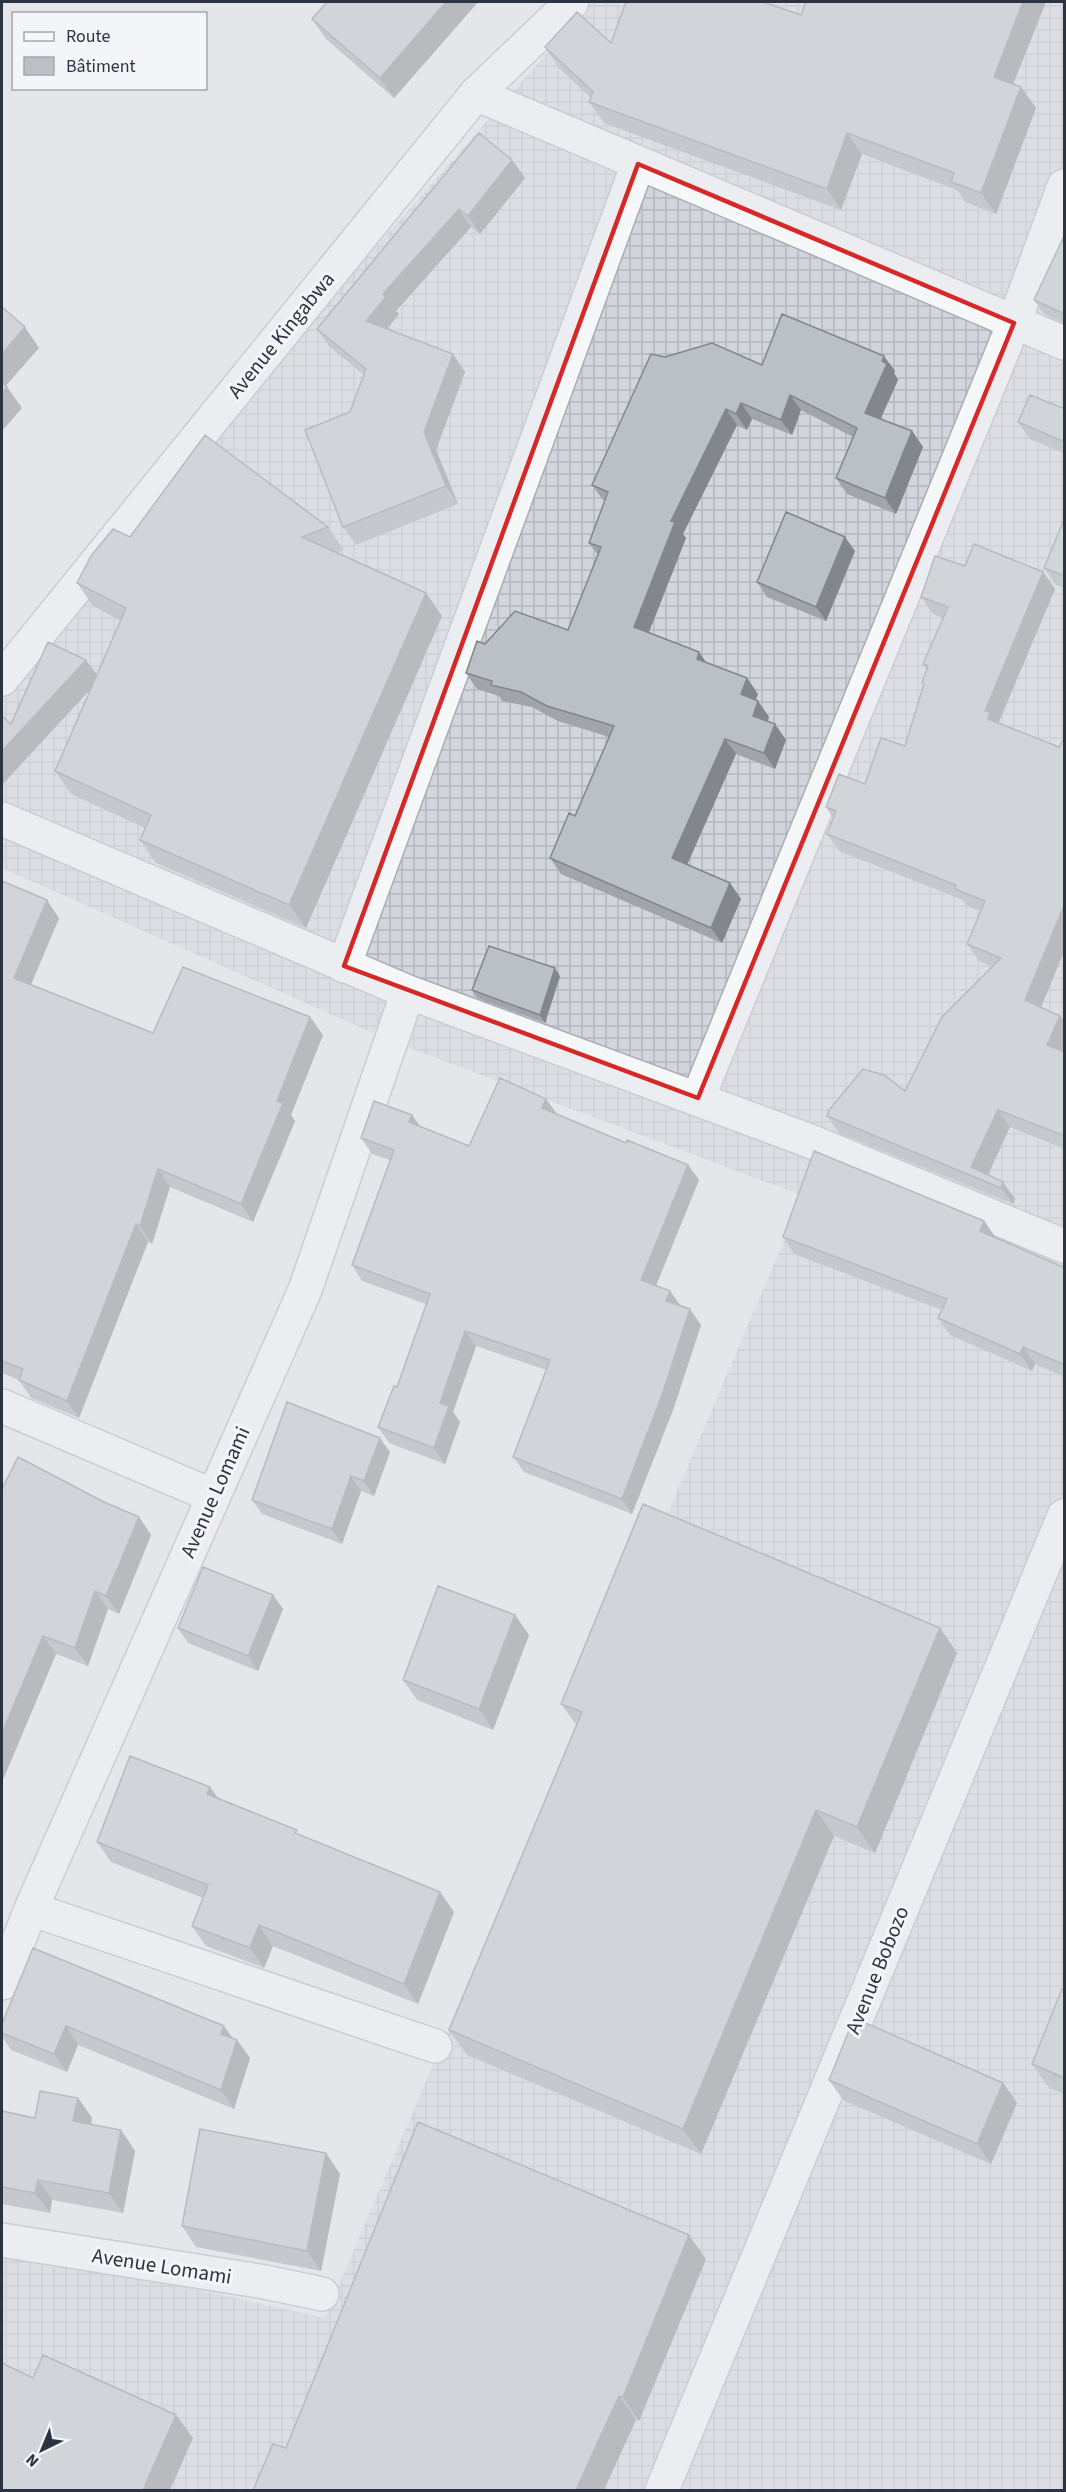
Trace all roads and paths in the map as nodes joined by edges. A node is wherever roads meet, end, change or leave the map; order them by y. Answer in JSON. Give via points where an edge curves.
{"nodes":[{"id":1,"x":572,"y":2,"type":"edge"},
{"id":2,"x":476,"y":94,"type":"junction"},
{"id":3,"x":638,"y":164,"type":"junction"},
{"id":4,"x":1065,"y":186,"type":"edge"},
{"id":5,"x":1014,"y":323,"type":"junction"},
{"id":6,"x":1065,"y":343,"type":"edge"},
{"id":7,"x":2,"y":679,"type":"edge"},
{"id":8,"x":2,"y":819,"type":"edge"},
{"id":9,"x":344,"y":966,"type":"junction"},
{"id":10,"x":408,"y":992,"type":"junction"},
{"id":11,"x":698,"y":1098,"type":"junction"},
{"id":12,"x":1065,"y":1246,"type":"edge"},
{"id":13,"x":2,"y":1406,"type":"edge"},
{"id":14,"x":213,"y":1496,"type":"junction"},
{"id":15,"x":1065,"y":1516,"type":"edge"},
{"id":16,"x":32,"y":1909,"type":"junction"},
{"id":17,"x":2,"y":1983,"type":"edge"},
{"id":18,"x":435,"y":2046,"type":"dead end"},
{"id":19,"x":2,"y":2240,"type":"edge"},
{"id":20,"x":322,"y":2294,"type":"dead end"},
{"id":21,"x":662,"y":2490,"type":"edge"}],
"edges":[{"from":1,"to":2,"type":"street","name":"Avenue Kingabwa"},
{"from":2,"to":3,"type":"street"},
{"from":2,"to":7,"type":"street","name":"Avenue Kingabwa"},
{"from":3,"to":5,"type":"street"},
{"from":3,"to":9,"type":"street"},
{"from":4,"to":5,"type":"street"},
{"from":5,"to":6,"type":"street"},
{"from":5,"to":11,"type":"street"},
{"from":8,"to":9,"type":"street"},
{"from":9,"to":10,"type":"street"},
{"from":10,"to":11,"type":"street"},
{"from":10,"to":14,"type":"street","name":"Avenue Lomami","via":[[305,1290]]},
{"from":11,"to":12,"type":"street"},
{"from":13,"to":14,"type":"street"},
{"from":14,"to":16,"type":"street","name":"Avenue Lomami"},
{"from":15,"to":21,"type":"street","name":"Avenue Bobozo"},
{"from":16,"to":17,"type":"street","name":"Avenue Lomami"},
{"from":16,"to":18,"type":"street"},
{"from":19,"to":20,"type":"street","name":"Avenue Lomami"}]}
